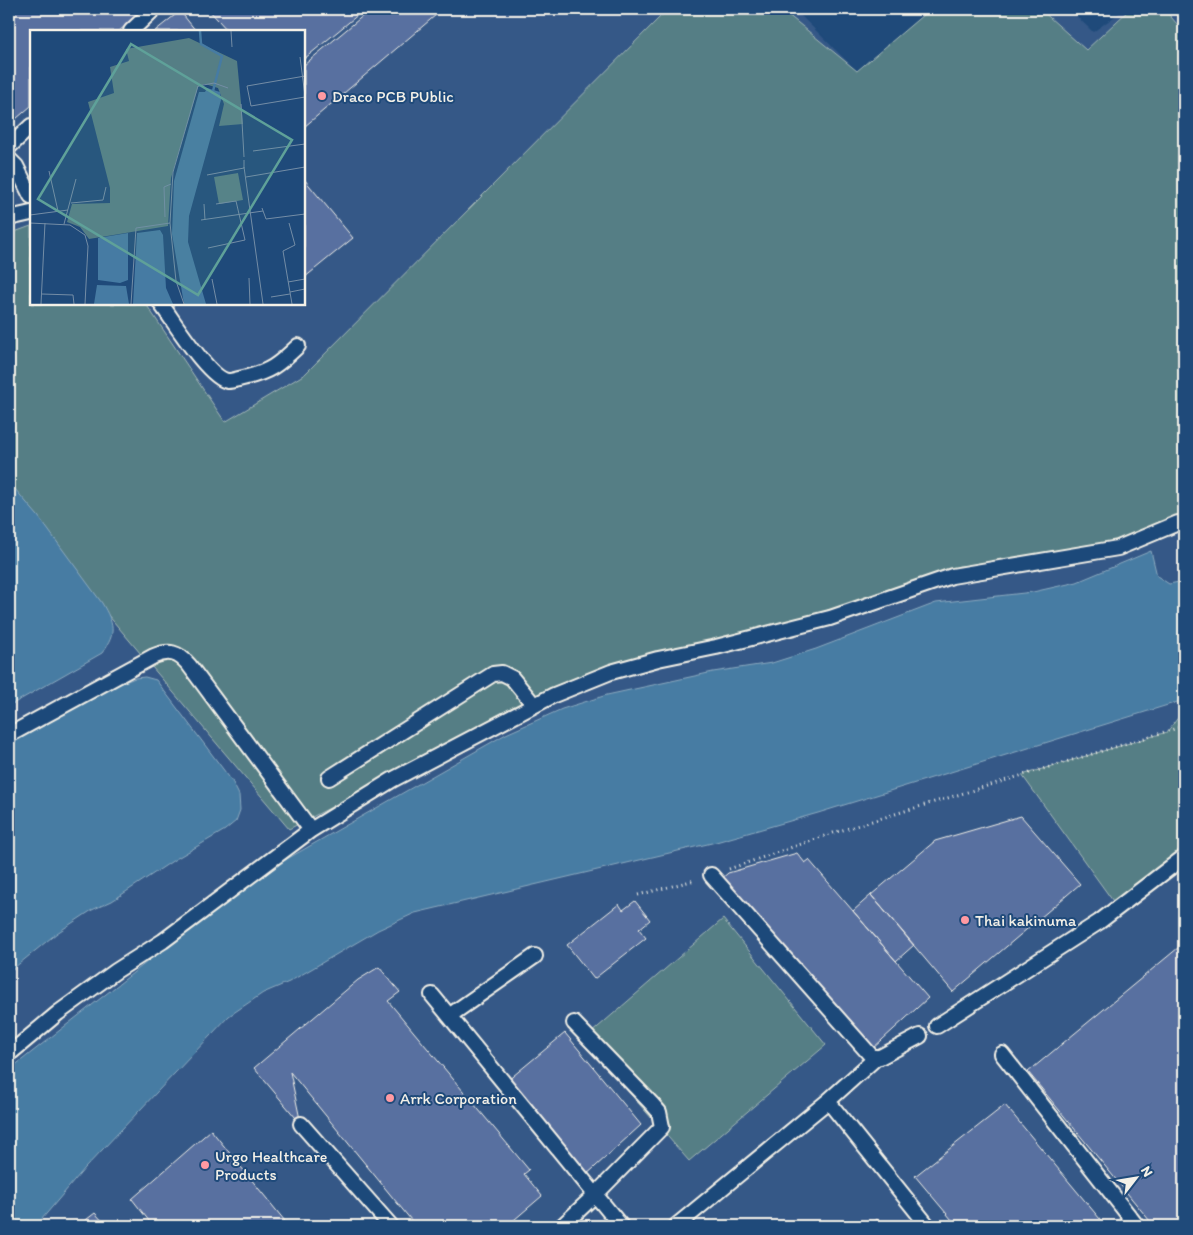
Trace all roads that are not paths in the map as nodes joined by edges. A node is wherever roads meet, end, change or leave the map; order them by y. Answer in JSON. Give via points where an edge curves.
{"nodes":[{"id":1,"x":154,"y":9,"type":"edge"},
{"id":2,"x":132,"y":30,"type":"edge"},
{"id":3,"x":30,"y":127,"type":"edge"},
{"id":4,"x":9,"y":147,"type":"edge"},
{"id":5,"x":9,"y":159,"type":"edge"},
{"id":6,"x":30,"y":194,"type":"edge"},
{"id":7,"x":30,"y":214,"type":"edge"},
{"id":8,"x":9,"y":218,"type":"edge"},
{"id":9,"x":162,"y":305,"type":"edge"},
{"id":10,"x":298,"y":346,"type":"dead end"},
{"id":11,"x":1184,"y":523,"type":"edge"},
{"id":12,"x":534,"y":705,"type":"junction"},
{"id":13,"x":9,"y":734,"type":"edge"},
{"id":14,"x":329,"y":778,"type":"dead end"},
{"id":15,"x":311,"y":830,"type":"junction"},
{"id":16,"x":1184,"y":857,"type":"edge"},
{"id":17,"x":711,"y":875,"type":"road end"},
{"id":18,"x":534,"y":956,"type":"dead end"},
{"id":19,"x":432,"y":995,"type":"dead end"},
{"id":20,"x":449,"y":1016,"type":"junction"},
{"id":21,"x":574,"y":1023,"type":"dead end"},
{"id":22,"x":937,"y":1026,"type":"dead end"},
{"id":23,"x":920,"y":1036,"type":"dead end"},
{"id":24,"x":9,"y":1054,"type":"edge"},
{"id":25,"x":1002,"y":1054,"type":"dead end"},
{"id":26,"x":877,"y":1058,"type":"junction"},
{"id":27,"x":828,"y":1101,"type":"junction"},
{"id":28,"x":301,"y":1124,"type":"dead end"},
{"id":29,"x":595,"y":1196,"type":"junction"},
{"id":30,"x":391,"y":1226,"type":"edge"},
{"id":31,"x":562,"y":1226,"type":"edge"},
{"id":32,"x":621,"y":1226,"type":"edge"},
{"id":33,"x":676,"y":1226,"type":"edge"},
{"id":34,"x":928,"y":1226,"type":"edge"},
{"id":35,"x":1137,"y":1226,"type":"edge"}],
"edges":[{"from":1,"to":2,"type":"lane"},
{"from":3,"to":4,"type":"lane"},
{"from":5,"to":6,"type":"lane"},
{"from":7,"to":8,"type":"lane"},
{"from":9,"to":10,"type":"lane","via":[[201,361],[216,376],[227,381],[256,375],[276,366]]},
{"from":11,"to":12,"type":"lane","via":[[1118,548],[952,576],[830,618],[610,672]]},
{"from":12,"to":14,"type":"lane","via":[[512,678],[502,673],[493,674]]},
{"from":12,"to":15,"type":"lane","via":[[392,780]]},
{"from":13,"to":15,"type":"lane","via":[[154,656],[175,653],[189,665]]},
{"from":15,"to":24,"type":"lane","via":[[163,941],[58,1013]]},
{"from":16,"to":22,"type":"lane","via":[[1099,922]]},
{"from":17,"to":26,"type":"lane","via":[[873,1058]]},
{"from":18,"to":20,"type":"lane"},
{"from":19,"to":20,"type":"lane"},
{"from":20,"to":29,"type":"lane"},
{"from":21,"to":29,"type":"lane","via":[[659,1112],[662,1127]]},
{"from":23,"to":26,"type":"lane"},
{"from":25,"to":35,"type":"lane"},
{"from":26,"to":27,"type":"lane"},
{"from":27,"to":33,"type":"lane"},
{"from":27,"to":34,"type":"lane"},
{"from":28,"to":30,"type":"lane"},
{"from":29,"to":31,"type":"lane"},
{"from":29,"to":32,"type":"lane"}]}
